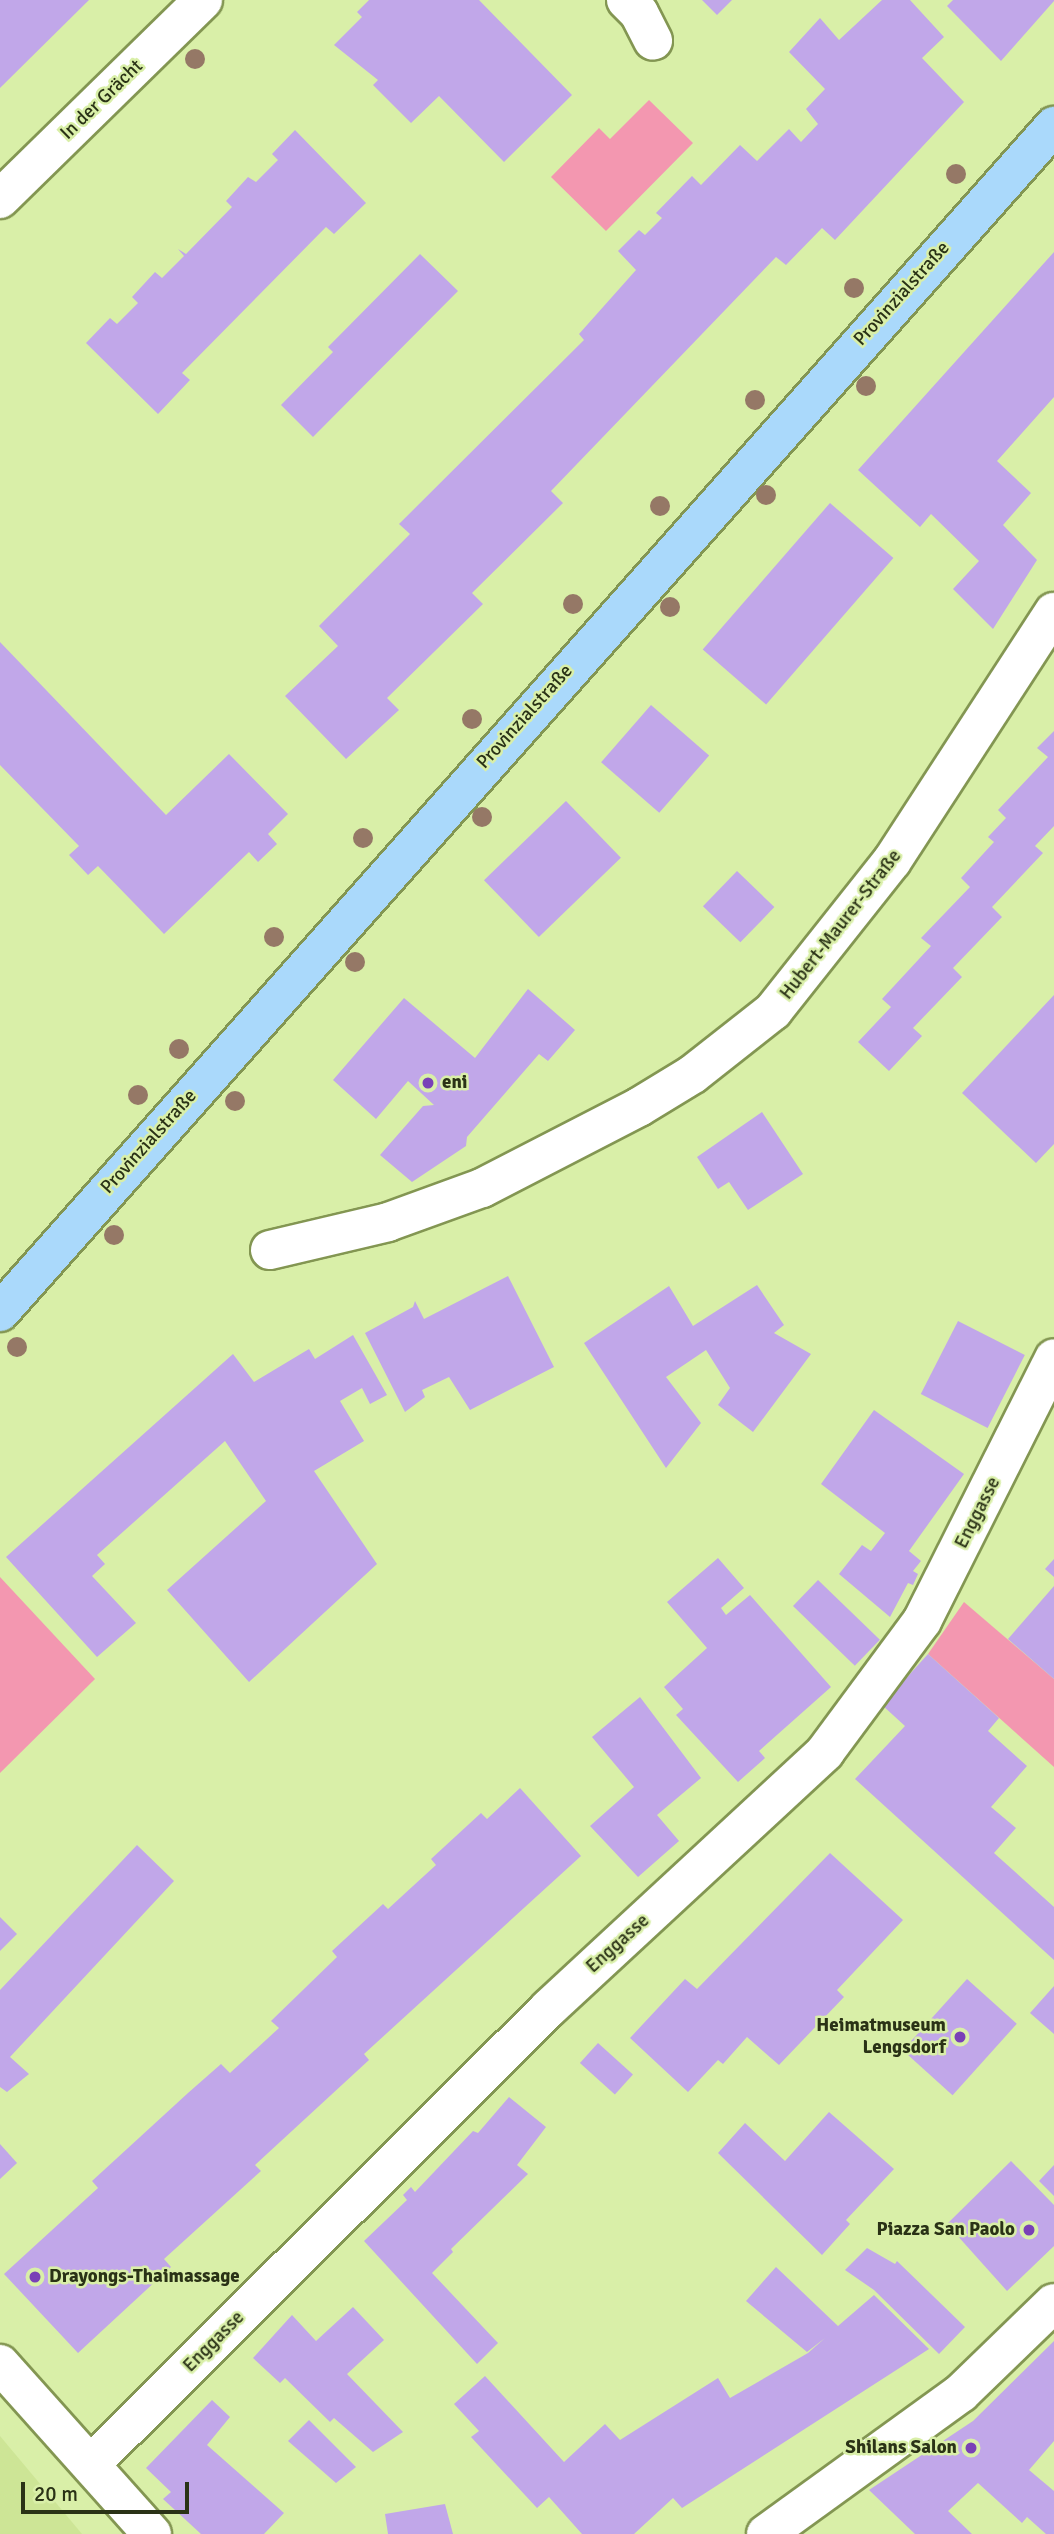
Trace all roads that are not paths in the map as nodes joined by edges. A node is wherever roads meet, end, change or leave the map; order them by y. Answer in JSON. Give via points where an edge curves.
{"nodes":[{"id":1,"x":203,"y":0,"type":"edge"},
{"id":2,"x":626,"y":0,"type":"edge"},
{"id":3,"x":653,"y":41,"type":"dead end"},
{"id":4,"x":1054,"y":126,"type":"edge"},
{"id":5,"x":0,"y":199,"type":"edge"},
{"id":6,"x":1054,"y":612,"type":"edge"},
{"id":7,"x":270,"y":1250,"type":"dead end"},
{"id":8,"x":0,"y":1312,"type":"edge"},
{"id":9,"x":1054,"y":1358,"type":"edge"},
{"id":10,"x":1054,"y":2303,"type":"edge"},
{"id":11,"x":0,"y":2364,"type":"edge"},
{"id":12,"x":91,"y":2464,"type":"junction"},
{"id":13,"x":152,"y":2534,"type":"edge"},
{"id":14,"x":766,"y":2534,"type":"edge"}],
"edges":[{"from":1,"to":5,"type":"street","name":"In der Grächt"},
{"from":2,"to":3,"type":"street","via":[[639,13]]},
{"from":4,"to":8,"type":"main road","name":"Provinzialstraße"},
{"from":6,"to":7,"type":"street","name":"Hubert-Maurer-Straße","via":[[892,861],[773,1012],[694,1074],[482,1188],[388,1222]]},
{"from":9,"to":12,"type":"street","name":"Enggasse","via":[[922,1621],[825,1752],[549,2008]]},
{"from":10,"to":14,"type":"street","via":[[961,2393]]},
{"from":11,"to":12,"type":"street"},
{"from":12,"to":13,"type":"street"}]}
